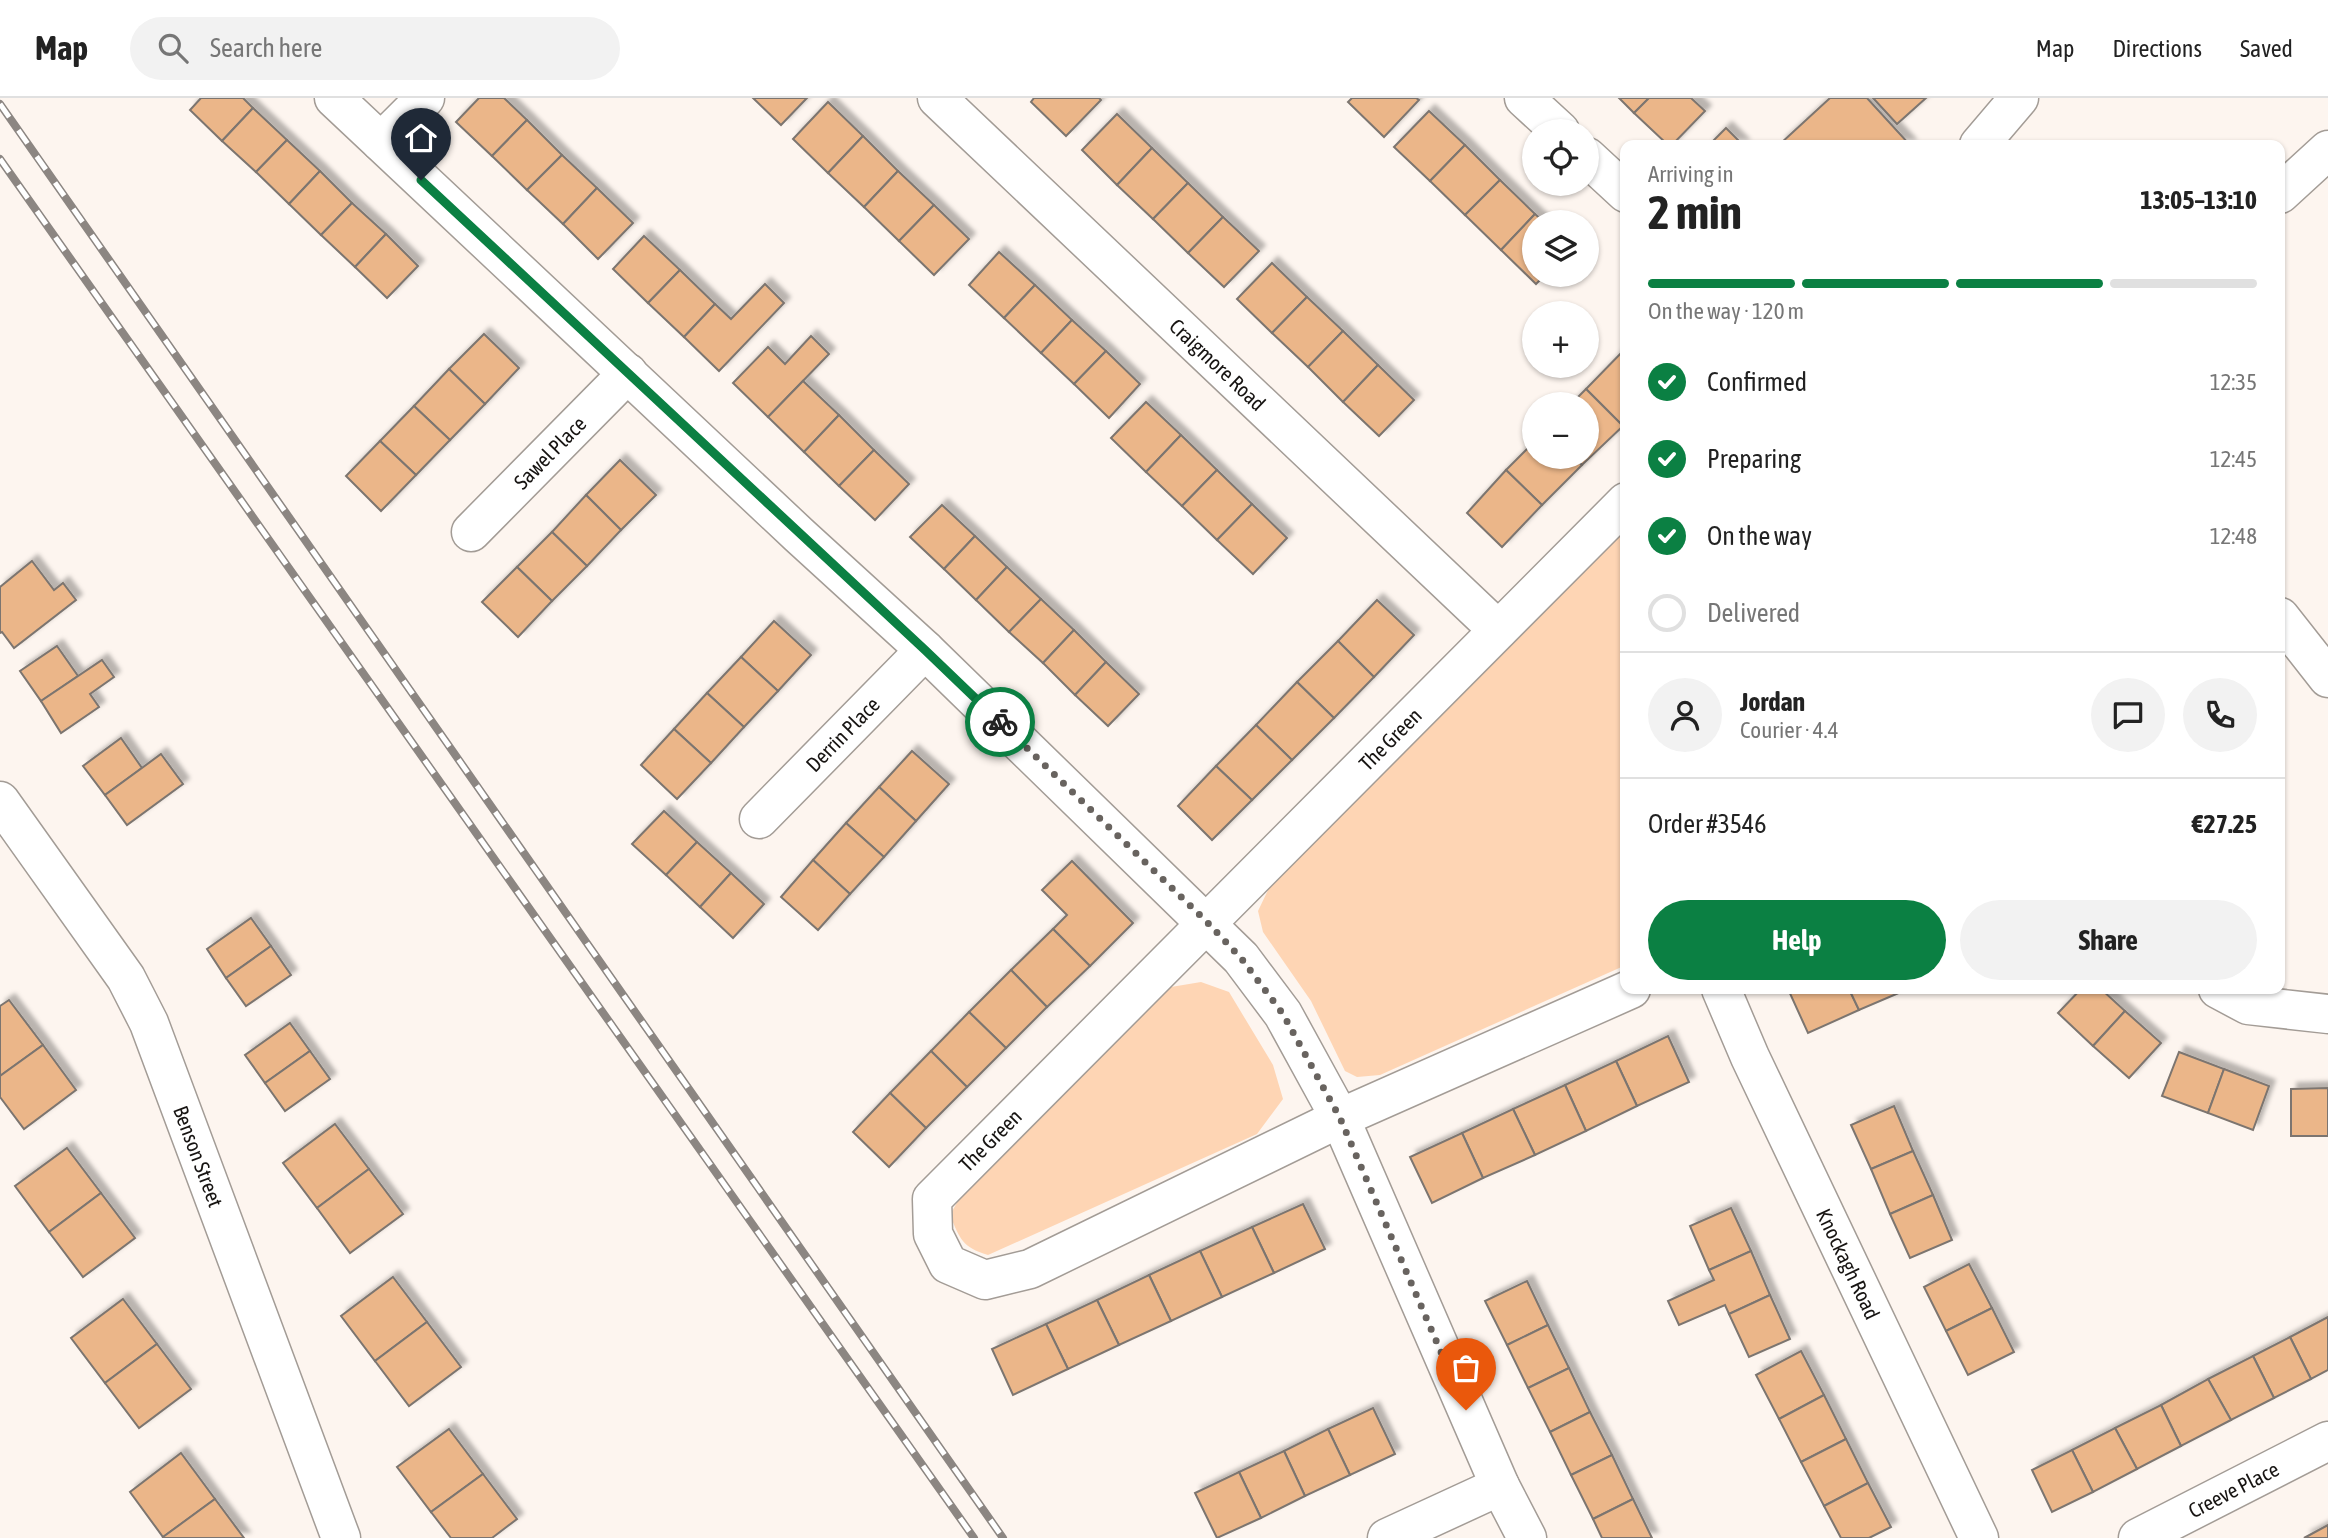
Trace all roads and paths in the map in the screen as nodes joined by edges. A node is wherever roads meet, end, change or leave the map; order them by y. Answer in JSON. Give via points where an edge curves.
{"nodes":[{"id":1,"x":334,"y":98,"type":"edge"},
{"id":2,"x":425,"y":98,"type":"edge"},
{"id":3,"x":937,"y":98,"type":"edge"},
{"id":4,"x":1524,"y":98,"type":"edge"},
{"id":5,"x":2019,"y":98,"type":"edge"},
{"id":6,"x":1547,"y":119,"type":"edge"},
{"id":7,"x":1983,"y":140,"type":"edge"},
{"id":8,"x":381,"y":142,"type":"junction"},
{"id":9,"x":2328,"y":150,"type":"edge"},
{"id":10,"x":1599,"y":168,"type":"edge"},
{"id":11,"x":1620,"y":187,"type":"edge"},
{"id":12,"x":2285,"y":189,"type":"edge"},
{"id":13,"x":628,"y":373,"type":"junction"},
{"id":14,"x":1620,"y":508,"type":"edge"},
{"id":15,"x":471,"y":532,"type":"dead end"},
{"id":16,"x":2285,"y":623,"type":"edge"},
{"id":17,"x":1498,"y":630,"type":"junction"},
{"id":18,"x":925,"y":650,"type":"junction"},
{"id":19,"x":2328,"y":678,"type":"edge"},
{"id":20,"x":0,"y":801,"type":"edge"},
{"id":21,"x":759,"y":819,"type":"dead end"},
{"id":22,"x":1206,"y":921,"type":"junction"},
{"id":23,"x":1620,"y":994,"type":"edge"},
{"id":24,"x":1723,"y":994,"type":"edge"},
{"id":25,"x":2227,"y":994,"type":"edge"},
{"id":26,"x":2328,"y":1014,"type":"edge"},
{"id":27,"x":1340,"y":1118,"type":"junction"},
{"id":28,"x":2328,"y":1441,"type":"edge"},
{"id":29,"x":1500,"y":1486,"type":"junction"},
{"id":30,"x":341,"y":1538,"type":"edge"},
{"id":31,"x":1387,"y":1538,"type":"edge"},
{"id":32,"x":1527,"y":1538,"type":"edge"},
{"id":33,"x":1979,"y":1538,"type":"edge"},
{"id":34,"x":2138,"y":1538,"type":"edge"}],
"edges":[{"from":1,"to":8,"type":"street"},
{"from":2,"to":8,"type":"street"},
{"from":3,"to":17,"type":"street","name":"Craigmore Road"},
{"from":4,"to":6,"type":"street"},
{"from":5,"to":7,"type":"street"},
{"from":8,"to":13,"type":"street"},
{"from":9,"to":12,"type":"street"},
{"from":10,"to":11,"type":"street"},
{"from":13,"to":15,"type":"street","name":"Sawel Place"},
{"from":13,"to":18,"type":"street"},
{"from":14,"to":17,"type":"street","name":"The Green"},
{"from":16,"to":19,"type":"street"},
{"from":17,"to":22,"type":"street","name":"The Green"},
{"from":18,"to":21,"type":"street","name":"Derrin Place"},
{"from":18,"to":22,"type":"street"},
{"from":20,"to":30,"type":"street","name":"Benson Street","via":[[126,978],[149,1023]]},
{"from":22,"to":27,"type":"street","via":[[1283,1014]]},
{"from":22,"to":27,"type":"street","name":"The Green","via":[[932,1199],[933,1234],[948,1264],[985,1280],[1030,1269]]},
{"from":23,"to":27,"type":"street","name":"The Green"},
{"from":24,"to":33,"type":"street","name":"Knockagh Road"},
{"from":25,"to":26,"type":"street","via":[[2248,1005]]},
{"from":27,"to":29,"type":"street"},
{"from":28,"to":34,"type":"street","name":"Creeve Place"},
{"from":29,"to":31,"type":"street"},
{"from":29,"to":32,"type":"street"}]}
